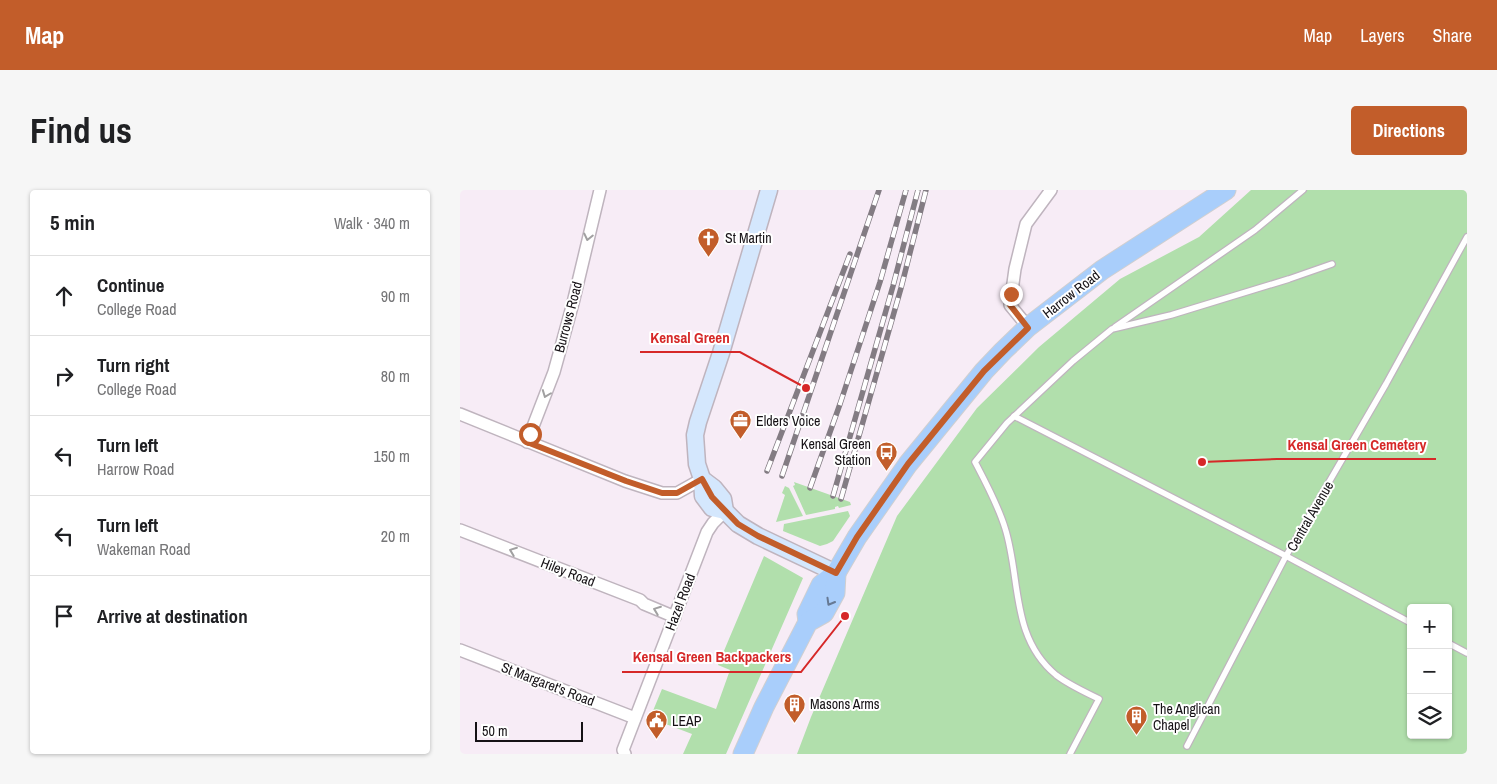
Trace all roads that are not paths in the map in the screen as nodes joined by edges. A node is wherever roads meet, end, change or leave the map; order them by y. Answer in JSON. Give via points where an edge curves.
{"nodes":[{"id":1,"x":600,"y":190,"type":"edge"},
{"id":2,"x":769,"y":190,"type":"edge"},
{"id":3,"x":1051,"y":190,"type":"edge"},
{"id":4,"x":1226,"y":190,"type":"edge"},
{"id":5,"x":1303,"y":190,"type":"edge"},
{"id":6,"x":1467,"y":237,"type":"edge"},
{"id":7,"x":1332,"y":264,"type":"dead end"},
{"id":8,"x":1028,"y":328,"type":"junction"},
{"id":9,"x":1112,"y":329,"type":"junction"},
{"id":10,"x":460,"y":414,"type":"edge"},
{"id":11,"x":1014,"y":416,"type":"junction"},
{"id":12,"x":527,"y":442,"type":"junction"},
{"id":13,"x":702,"y":479,"type":"junction"},
{"id":14,"x":712,"y":497,"type":"dead end"},
{"id":15,"x":722,"y":508,"type":"junction"},
{"id":16,"x":460,"y":530,"type":"edge"},
{"id":17,"x":1286,"y":556,"type":"junction"},
{"id":18,"x":836,"y":573,"type":"junction"},
{"id":19,"x":675,"y":616,"type":"junction"},
{"id":20,"x":1407,"y":621,"type":"edge"},
{"id":21,"x":1452,"y":645,"type":"edge"},
{"id":22,"x":460,"y":650,"type":"edge"},
{"id":23,"x":1467,"y":653,"type":"edge"},
{"id":24,"x":635,"y":718,"type":"junction"},
{"id":25,"x":1188,"y":746,"type":"dead end"},
{"id":26,"x":624,"y":752,"type":"edge"},
{"id":27,"x":743,"y":754,"type":"edge"},
{"id":28,"x":1070,"y":754,"type":"edge"}],
"edges":[{"from":1,"to":12,"type":"street","name":"Burrows Road","one_way":true,"via":[[554,372]]},
{"from":2,"to":13,"type":"main road","via":[[698,422],[697,464]]},
{"from":3,"to":8,"type":"street","via":[[1026,224],[1014,269],[1010,305]]},
{"from":4,"to":8,"type":"main road","name":"Harrow Road","via":[[1102,270]]},
{"from":5,"to":9,"type":"lane","via":[[1255,230]]},
{"from":6,"to":17,"type":"lane","name":"Central Avenue"},
{"from":7,"to":9,"type":"lane","via":[[1171,315]]},
{"from":8,"to":18,"type":"main road","name":"Harrow Road","via":[[984,371],[908,464]]},
{"from":9,"to":11,"type":"lane","via":[[1072,361]]},
{"from":10,"to":12,"type":"street"},
{"from":11,"to":17,"type":"lane"},
{"from":11,"to":28,"type":"lane","via":[[975,462],[1005,528],[1019,607],[1035,652],[1055,674],[1099,699]]},
{"from":12,"to":13,"type":"street","via":[[662,493],[677,493]]},
{"from":13,"to":14,"type":"lane"},
{"from":13,"to":15,"type":"main road","via":[[703,496],[712,508]]},
{"from":15,"to":18,"type":"main road","via":[[738,524],[758,536]]},
{"from":15,"to":19,"type":"street","name":"Hazel Road","via":[[709,529]]},
{"from":19,"to":16,"type":"street","name":"Hiley Road","one_way":true},
{"from":17,"to":20,"type":"lane"},
{"from":17,"to":25,"type":"lane","name":"Central Avenue"},
{"from":18,"to":27,"type":"main road","name":"Harrow Road","via":[[832,600],[824,613],[808,622]]},
{"from":19,"to":24,"type":"street","name":"Hazel Road"},
{"from":21,"to":23,"type":"lane"},
{"from":22,"to":24,"type":"street","name":"St Margaret's Road"},
{"from":24,"to":26,"type":"street","name":"Hazel Road"}]}
